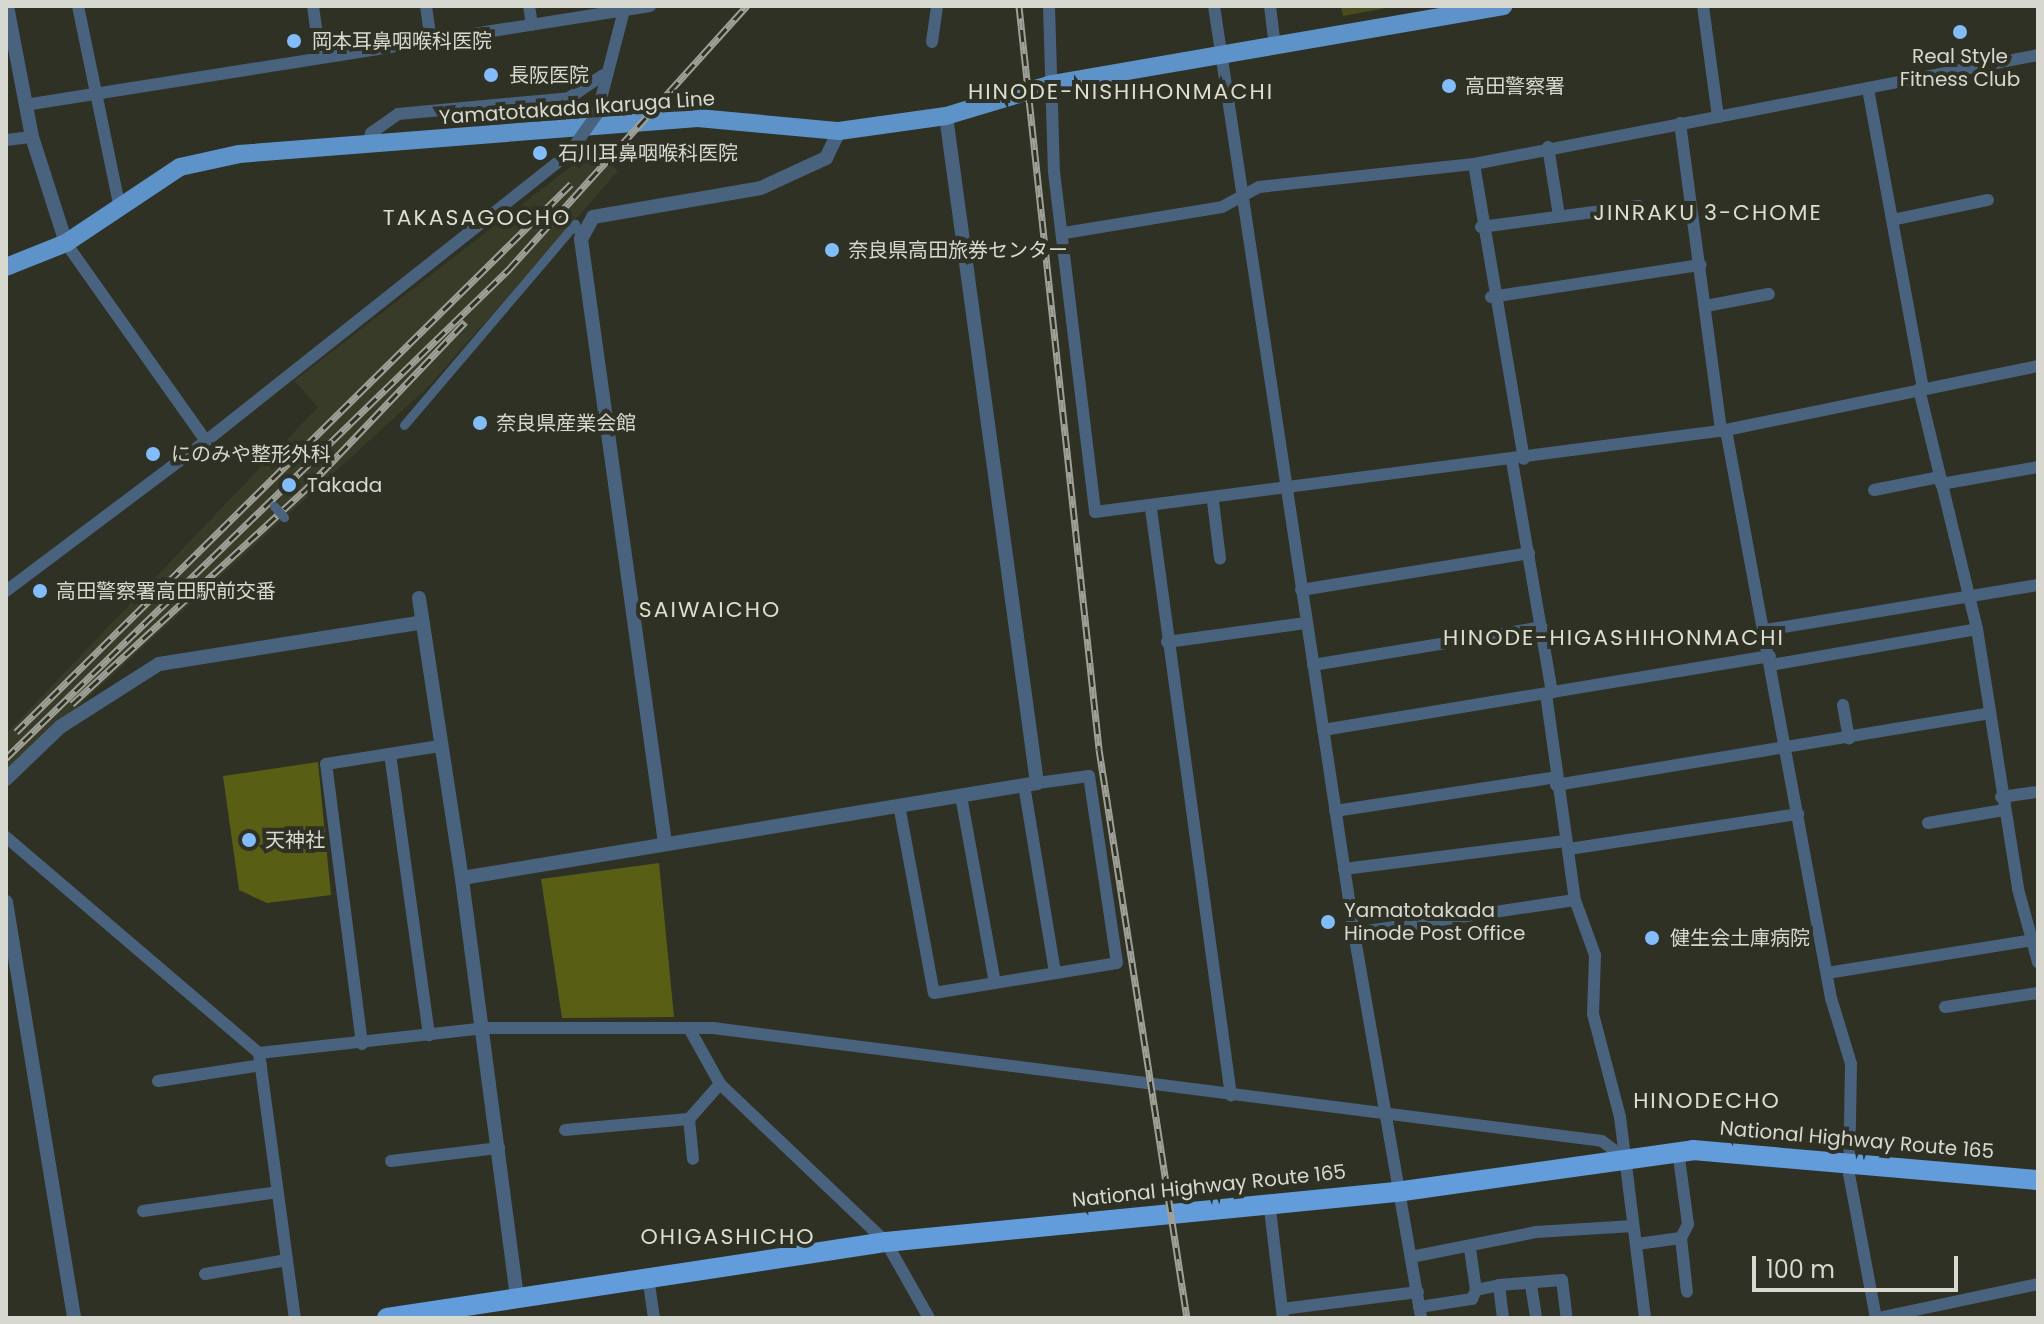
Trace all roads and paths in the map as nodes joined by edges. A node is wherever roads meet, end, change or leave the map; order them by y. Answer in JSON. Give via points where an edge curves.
{"nodes":[{"id":1,"x":7,"y":6,"type":"edge"},
{"id":2,"x":78,"y":6,"type":"edge"},
{"id":3,"x":313,"y":6,"type":"edge"},
{"id":4,"x":426,"y":6,"type":"edge"},
{"id":5,"x":529,"y":6,"type":"edge"},
{"id":6,"x":650,"y":6,"type":"edge"},
{"id":7,"x":937,"y":6,"type":"edge"},
{"id":8,"x":1049,"y":6,"type":"edge"},
{"id":9,"x":1214,"y":6,"type":"edge"},
{"id":10,"x":1270,"y":6,"type":"edge"},
{"id":11,"x":1503,"y":6,"type":"edge"},
{"id":12,"x":1703,"y":6,"type":"edge"},
{"id":13,"x":624,"y":10,"type":"edge"},
{"id":14,"x":532,"y":25,"type":"junction"},
{"id":15,"x":431,"y":40,"type":"junction"},
{"id":16,"x":932,"y":42,"type":"dead end"},
{"id":17,"x":1275,"y":45,"type":"junction"},
{"id":18,"x":2038,"y":55,"type":"edge"},
{"id":19,"x":1220,"y":57,"type":"junction"},
{"id":20,"x":320,"y":58,"type":"junction"},
{"id":21,"x":602,"y":76,"type":"junction"},
{"id":22,"x":1052,"y":84,"type":"junction"},
{"id":23,"x":1868,"y":89,"type":"junction"},
{"id":24,"x":94,"y":94,"type":"junction"},
{"id":25,"x":25,"y":105,"type":"junction"},
{"id":26,"x":946,"y":116,"type":"junction"},
{"id":27,"x":1718,"y":117,"type":"junction"},
{"id":28,"x":1680,"y":123,"type":"junction"},
{"id":29,"x":839,"y":131,"type":"junction"},
{"id":30,"x":32,"y":137,"type":"junction"},
{"id":31,"x":6,"y":140,"type":"edge"},
{"id":32,"x":368,"y":144,"type":"junction"},
{"id":33,"x":1548,"y":147,"type":"junction"},
{"id":34,"x":1474,"y":164,"type":"junction"},
{"id":35,"x":1988,"y":200,"type":"dead end"},
{"id":36,"x":1240,"y":201,"type":"junction"},
{"id":37,"x":119,"y":204,"type":"junction"},
{"id":38,"x":1639,"y":206,"type":"dead end"},
{"id":39,"x":1559,"y":216,"type":"junction"},
{"id":40,"x":1897,"y":219,"type":"junction"},
{"id":41,"x":1481,"y":227,"type":"junction"},
{"id":42,"x":1064,"y":233,"type":"junction"},
{"id":43,"x":581,"y":239,"type":"junction"},
{"id":44,"x":66,"y":243,"type":"junction"},
{"id":45,"x":1701,"y":265,"type":"junction"},
{"id":46,"x":6,"y":267,"type":"edge"},
{"id":47,"x":1769,"y":294,"type":"dead end"},
{"id":48,"x":1491,"y":297,"type":"junction"},
{"id":49,"x":1706,"y":306,"type":"junction"},
{"id":50,"x":2038,"y":366,"type":"edge"},
{"id":51,"x":1921,"y":389,"type":"junction"},
{"id":52,"x":404,"y":425,"type":"dead end"},
{"id":53,"x":1723,"y":430,"type":"junction"},
{"id":54,"x":206,"y":441,"type":"junction"},
{"id":55,"x":1518,"y":460,"type":"junction"},
{"id":56,"x":2038,"y":467,"type":"edge"},
{"id":57,"x":1940,"y":481,"type":"junction"},
{"id":58,"x":1874,"y":490,"type":"dead end"},
{"id":59,"x":1285,"y":491,"type":"junction"},
{"id":60,"x":1213,"y":501,"type":"junction"},
{"id":61,"x":274,"y":506,"type":"dead end"},
{"id":62,"x":1151,"y":509,"type":"junction"},
{"id":63,"x":284,"y":517,"type":"dead end"},
{"id":64,"x":1529,"y":553,"type":"junction"},
{"id":65,"x":1220,"y":559,"type":"dead end"},
{"id":66,"x":2038,"y":585,"type":"edge"},
{"id":67,"x":1301,"y":590,"type":"junction"},
{"id":68,"x":6,"y":591,"type":"edge"},
{"id":69,"x":1969,"y":596,"type":"junction"},
{"id":70,"x":419,"y":598,"type":"dead end"},
{"id":71,"x":423,"y":622,"type":"junction"},
{"id":72,"x":1306,"y":623,"type":"junction"},
{"id":73,"x":1542,"y":627,"type":"junction"},
{"id":74,"x":1977,"y":629,"type":"junction"},
{"id":75,"x":1766,"y":630,"type":"junction"},
{"id":76,"x":1167,"y":642,"type":"junction"},
{"id":77,"x":1770,"y":660,"type":"junction"},
{"id":78,"x":1313,"y":665,"type":"junction"},
{"id":79,"x":1549,"y":694,"type":"junction"},
{"id":80,"x":1843,"y":705,"type":"dead end"},
{"id":81,"x":1990,"y":713,"type":"junction"},
{"id":82,"x":1323,"y":730,"type":"junction"},
{"id":83,"x":1849,"y":738,"type":"junction"},
{"id":84,"x":440,"y":746,"type":"junction"},
{"id":85,"x":1784,"y":749,"type":"junction"},
{"id":86,"x":390,"y":754,"type":"junction"},
{"id":87,"x":6,"y":779,"type":"edge"},
{"id":88,"x":1556,"y":781,"type":"junction"},
{"id":89,"x":1031,"y":784,"type":"junction"},
{"id":90,"x":2038,"y":792,"type":"edge"},
{"id":91,"x":961,"y":796,"type":"junction"},
{"id":92,"x":2003,"y":804,"type":"junction"},
{"id":93,"x":899,"y":805,"type":"junction"},
{"id":94,"x":1335,"y":811,"type":"junction"},
{"id":95,"x":1798,"y":814,"type":"junction"},
{"id":96,"x":1928,"y":823,"type":"dead end"},
{"id":97,"x":6,"y":837,"type":"edge"},
{"id":98,"x":665,"y":843,"type":"junction"},
{"id":99,"x":1567,"y":845,"type":"junction"},
{"id":100,"x":1344,"y":869,"type":"junction"},
{"id":101,"x":462,"y":878,"type":"junction"},
{"id":102,"x":1575,"y":900,"type":"junction"},
{"id":103,"x":6,"y":902,"type":"edge"},
{"id":104,"x":1354,"y":933,"type":"junction"},
{"id":105,"x":2033,"y":933,"type":"edge"},
{"id":106,"x":2038,"y":962,"type":"edge"},
{"id":107,"x":1055,"y":972,"type":"junction"},
{"id":108,"x":1827,"y":973,"type":"junction"},
{"id":109,"x":995,"y":983,"type":"junction"},
{"id":110,"x":2038,"y":993,"type":"edge"},
{"id":111,"x":1945,"y":1007,"type":"dead end"},
{"id":112,"x":485,"y":1028,"type":"junction"},
{"id":113,"x":690,"y":1030,"type":"junction"},
{"id":114,"x":429,"y":1035,"type":"junction"},
{"id":115,"x":362,"y":1044,"type":"junction"},
{"id":116,"x":260,"y":1059,"type":"junction"},
{"id":117,"x":158,"y":1081,"type":"dead end"},
{"id":118,"x":720,"y":1084,"type":"junction"},
{"id":119,"x":1231,"y":1096,"type":"junction"},
{"id":120,"x":1384,"y":1115,"type":"junction"},
{"id":121,"x":689,"y":1119,"type":"junction"},
{"id":122,"x":565,"y":1130,"type":"dead end"},
{"id":123,"x":499,"y":1148,"type":"junction"},
{"id":124,"x":1678,"y":1151,"type":"junction"},
{"id":125,"x":1622,"y":1156,"type":"junction"},
{"id":126,"x":693,"y":1159,"type":"dead end"},
{"id":127,"x":391,"y":1161,"type":"dead end"},
{"id":128,"x":1849,"y":1163,"type":"junction"},
{"id":129,"x":2038,"y":1180,"type":"edge"},
{"id":130,"x":278,"y":1192,"type":"junction"},
{"id":131,"x":1396,"y":1192,"type":"junction"},
{"id":132,"x":1269,"y":1201,"type":"junction"},
{"id":133,"x":143,"y":1211,"type":"dead end"},
{"id":134,"x":1633,"y":1226,"type":"junction"},
{"id":135,"x":1681,"y":1238,"type":"junction"},
{"id":136,"x":886,"y":1242,"type":"junction"},
{"id":137,"x":1637,"y":1244,"type":"junction"},
{"id":138,"x":1470,"y":1249,"type":"junction"},
{"id":139,"x":1411,"y":1257,"type":"junction"},
{"id":140,"x":287,"y":1260,"type":"junction"},
{"id":141,"x":205,"y":1274,"type":"dead end"},
{"id":142,"x":648,"y":1277,"type":"junction"},
{"id":143,"x":2038,"y":1284,"type":"edge"},
{"id":144,"x":1499,"y":1285,"type":"junction"},
{"id":145,"x":1531,"y":1285,"type":"junction"},
{"id":146,"x":1476,"y":1290,"type":"junction"},
{"id":147,"x":1418,"y":1292,"type":"junction"},
{"id":148,"x":1687,"y":1292,"type":"dead end"},
{"id":149,"x":517,"y":1297,"type":"junction"},
{"id":150,"x":1339,"y":1302,"type":"junction"},
{"id":151,"x":1420,"y":1312,"type":"edge"},
{"id":152,"x":1282,"y":1314,"type":"edge"},
{"id":153,"x":74,"y":1318,"type":"edge"},
{"id":154,"x":295,"y":1318,"type":"edge"},
{"id":155,"x":387,"y":1318,"type":"edge"},
{"id":156,"x":654,"y":1318,"type":"edge"},
{"id":157,"x":929,"y":1318,"type":"edge"},
{"id":158,"x":1341,"y":1318,"type":"edge"},
{"id":159,"x":1503,"y":1318,"type":"edge"},
{"id":160,"x":1536,"y":1318,"type":"edge"},
{"id":161,"x":1567,"y":1318,"type":"edge"},
{"id":162,"x":1645,"y":1318,"type":"edge"},
{"id":163,"x":1881,"y":1318,"type":"edge"}],
"edges":[{"from":1,"to":25,"type":"street"},
{"from":2,"to":24,"type":"street"},
{"from":3,"to":20,"type":"street"},
{"from":4,"to":15,"type":"street"},
{"from":5,"to":14,"type":"street"},
{"from":6,"to":13,"type":"street"},
{"from":7,"to":16,"type":"street"},
{"from":8,"to":22,"type":"street"},
{"from":9,"to":19,"type":"street"},
{"from":10,"to":17,"type":"street"},
{"from":11,"to":17,"type":"main road","name":"Yamatotakada Ikaruga Line"},
{"from":12,"to":27,"type":"street"},
{"from":13,"to":14,"type":"street"},
{"from":13,"to":21,"type":"street"},
{"from":14,"to":15,"type":"street"},
{"from":15,"to":20,"type":"street"},
{"from":17,"to":19,"type":"main road","name":"Yamatotakada Ikaruga Line"},
{"from":18,"to":23,"type":"street"},
{"from":19,"to":22,"type":"main road","name":"Yamatotakada Ikaruga Line"},
{"from":19,"to":36,"type":"street"},
{"from":20,"to":24,"type":"street"},
{"from":21,"to":32,"type":"street","via":[[569,98],[398,114],[371,133]]},
{"from":21,"to":54,"type":"street","bridge":true,"via":[[597,114],[570,152]]},
{"from":22,"to":26,"type":"main road","name":"Yamatotakada Ikaruga Line"},
{"from":22,"to":42,"type":"street"},
{"from":23,"to":27,"type":"street"},
{"from":23,"to":40,"type":"street"},
{"from":24,"to":25,"type":"street"},
{"from":24,"to":37,"type":"street"},
{"from":25,"to":30,"type":"street"},
{"from":26,"to":29,"type":"main road","name":"Yamatotakada Ikaruga Line"},
{"from":26,"to":89,"type":"street"},
{"from":27,"to":28,"type":"street"},
{"from":28,"to":33,"type":"street"},
{"from":28,"to":45,"type":"street"},
{"from":29,"to":32,"type":"main road","name":"Yamatotakada Ikaruga Line","via":[[698,118]]},
{"from":29,"to":43,"type":"street","via":[[826,158],[761,188],[593,217]]},
{"from":30,"to":31,"type":"street"},
{"from":30,"to":44,"type":"street"},
{"from":32,"to":37,"type":"main road","name":"Yamatotakada Ikaruga Line","via":[[180,167]]},
{"from":33,"to":34,"type":"street"},
{"from":33,"to":39,"type":"street"},
{"from":34,"to":36,"type":"street","via":[[1259,187]]},
{"from":34,"to":41,"type":"street"},
{"from":35,"to":40,"type":"street"},
{"from":36,"to":42,"type":"street"},
{"from":36,"to":59,"type":"street"},
{"from":37,"to":44,"type":"main road","name":"Yamatotakada Ikaruga Line"},
{"from":38,"to":39,"type":"street"},
{"from":39,"to":41,"type":"street"},
{"from":40,"to":51,"type":"street"},
{"from":41,"to":48,"type":"street"},
{"from":42,"to":62,"type":"street","via":[[1095,512]]},
{"from":43,"to":52,"type":"street","via":[[575,224]]},
{"from":43,"to":98,"type":"street"},
{"from":44,"to":46,"type":"main road","name":"Yamatotakada Ikaruga Line"},
{"from":44,"to":54,"type":"street"},
{"from":45,"to":48,"type":"street"},
{"from":45,"to":49,"type":"street"},
{"from":47,"to":49,"type":"street"},
{"from":48,"to":55,"type":"street"},
{"from":49,"to":53,"type":"street"},
{"from":50,"to":51,"type":"street"},
{"from":51,"to":53,"type":"street"},
{"from":51,"to":57,"type":"street"},
{"from":53,"to":55,"type":"street"},
{"from":53,"to":75,"type":"street"},
{"from":54,"to":68,"type":"street"},
{"from":55,"to":59,"type":"street"},
{"from":55,"to":64,"type":"street"},
{"from":56,"to":57,"type":"street"},
{"from":57,"to":58,"type":"street"},
{"from":57,"to":69,"type":"street"},
{"from":59,"to":60,"type":"street"},
{"from":59,"to":67,"type":"street"},
{"from":60,"to":62,"type":"street"},
{"from":60,"to":65,"type":"street"},
{"from":61,"to":63,"type":"street","bridge":true},
{"from":62,"to":76,"type":"street"},
{"from":64,"to":67,"type":"street"},
{"from":64,"to":73,"type":"street"},
{"from":66,"to":69,"type":"street"},
{"from":67,"to":72,"type":"street"},
{"from":69,"to":74,"type":"street"},
{"from":69,"to":75,"type":"street"},
{"from":70,"to":71,"type":"street"},
{"from":71,"to":84,"type":"street"},
{"from":71,"to":87,"type":"street","via":[[159,664],[60,727]]},
{"from":72,"to":76,"type":"street"},
{"from":72,"to":78,"type":"street"},
{"from":73,"to":78,"type":"street"},
{"from":73,"to":79,"type":"street"},
{"from":74,"to":77,"type":"street"},
{"from":74,"to":81,"type":"street"},
{"from":75,"to":77,"type":"street"},
{"from":76,"to":119,"type":"street"},
{"from":77,"to":79,"type":"street"},
{"from":77,"to":85,"type":"street"},
{"from":78,"to":82,"type":"street"},
{"from":79,"to":82,"type":"street"},
{"from":79,"to":88,"type":"street"},
{"from":80,"to":83,"type":"street"},
{"from":81,"to":83,"type":"street"},
{"from":81,"to":92,"type":"street"},
{"from":82,"to":94,"type":"street"},
{"from":83,"to":85,"type":"street"},
{"from":84,"to":86,"type":"street"},
{"from":84,"to":101,"type":"street"},
{"from":85,"to":88,"type":"street"},
{"from":85,"to":95,"type":"street"},
{"from":86,"to":114,"type":"street"},
{"from":86,"to":115,"type":"street","via":[[326,764]]},
{"from":88,"to":94,"type":"street"},
{"from":88,"to":99,"type":"street"},
{"from":89,"to":91,"type":"street"},
{"from":89,"to":107,"type":"street"},
{"from":89,"to":107,"type":"street","via":[[1089,776],[1117,963]]},
{"from":90,"to":92,"type":"street"},
{"from":91,"to":93,"type":"street"},
{"from":91,"to":109,"type":"street"},
{"from":92,"to":96,"type":"street"},
{"from":92,"to":105,"type":"street"},
{"from":93,"to":98,"type":"street"},
{"from":93,"to":109,"type":"street","via":[[934,993]]},
{"from":94,"to":100,"type":"street"},
{"from":95,"to":99,"type":"street"},
{"from":95,"to":108,"type":"street"},
{"from":97,"to":116,"type":"street"},
{"from":98,"to":101,"type":"street"},
{"from":99,"to":100,"type":"street"},
{"from":99,"to":102,"type":"street"},
{"from":100,"to":104,"type":"street"},
{"from":101,"to":112,"type":"street"},
{"from":102,"to":104,"type":"street"},
{"from":102,"to":125,"type":"street","via":[[1595,955],[1593,1014],[1620,1117]]},
{"from":103,"to":153,"type":"street"},
{"from":104,"to":120,"type":"street"},
{"from":105,"to":106,"type":"street"},
{"from":105,"to":108,"type":"street"},
{"from":107,"to":109,"type":"street"},
{"from":108,"to":128,"type":"street","via":[[1851,1064]]},
{"from":110,"to":111,"type":"street"},
{"from":112,"to":113,"type":"street"},
{"from":112,"to":114,"type":"street"},
{"from":112,"to":123,"type":"street"},
{"from":113,"to":118,"type":"street"},
{"from":113,"to":119,"type":"street"},
{"from":114,"to":115,"type":"street"},
{"from":115,"to":116,"type":"street"},
{"from":116,"to":117,"type":"street"},
{"from":116,"to":130,"type":"street"},
{"from":118,"to":121,"type":"street"},
{"from":118,"to":136,"type":"street"},
{"from":119,"to":120,"type":"street"},
{"from":120,"to":125,"type":"street","via":[[1602,1141]]},
{"from":120,"to":131,"type":"street"},
{"from":121,"to":122,"type":"street"},
{"from":121,"to":126,"type":"street"},
{"from":123,"to":127,"type":"street"},
{"from":123,"to":149,"type":"street"},
{"from":124,"to":125,"type":"highway","name":"National Highway Route 165"},
{"from":124,"to":128,"type":"highway","name":"National Highway Route 165"},
{"from":124,"to":135,"type":"street","via":[[1688,1224]]},
{"from":125,"to":131,"type":"highway","name":"National Highway Route 165"},
{"from":125,"to":134,"type":"street"},
{"from":128,"to":129,"type":"highway","name":"National Highway Route 165"},
{"from":128,"to":163,"type":"street"},
{"from":130,"to":133,"type":"street"},
{"from":130,"to":140,"type":"street"},
{"from":131,"to":132,"type":"highway","name":"National Highway Route 165"},
{"from":131,"to":139,"type":"street"},
{"from":132,"to":136,"type":"highway","name":"National Highway Route 165"},
{"from":132,"to":152,"type":"street"},
{"from":134,"to":137,"type":"street"},
{"from":134,"to":138,"type":"street","via":[[1513,1235]]},
{"from":135,"to":137,"type":"street"},
{"from":135,"to":148,"type":"street"},
{"from":136,"to":142,"type":"highway","name":"National Highway Route 165"},
{"from":136,"to":157,"type":"street"},
{"from":137,"to":162,"type":"street"},
{"from":138,"to":139,"type":"street"},
{"from":138,"to":146,"type":"street"},
{"from":139,"to":147,"type":"street"},
{"from":140,"to":141,"type":"street"},
{"from":140,"to":154,"type":"street"},
{"from":142,"to":149,"type":"highway","name":"National Highway Route 165"},
{"from":142,"to":156,"type":"street"},
{"from":143,"to":163,"type":"street"},
{"from":144,"to":145,"type":"street"},
{"from":144,"to":146,"type":"street"},
{"from":144,"to":159,"type":"street"},
{"from":145,"to":160,"type":"street"},
{"from":145,"to":161,"type":"street","via":[[1562,1280]]},
{"from":146,"to":151,"type":"street","via":[[1472,1299]]},
{"from":147,"to":150,"type":"street"},
{"from":147,"to":151,"type":"street"},
{"from":149,"to":155,"type":"highway","name":"National Highway Route 165"},
{"from":150,"to":152,"type":"street"},
{"from":150,"to":158,"type":"street"}]}
